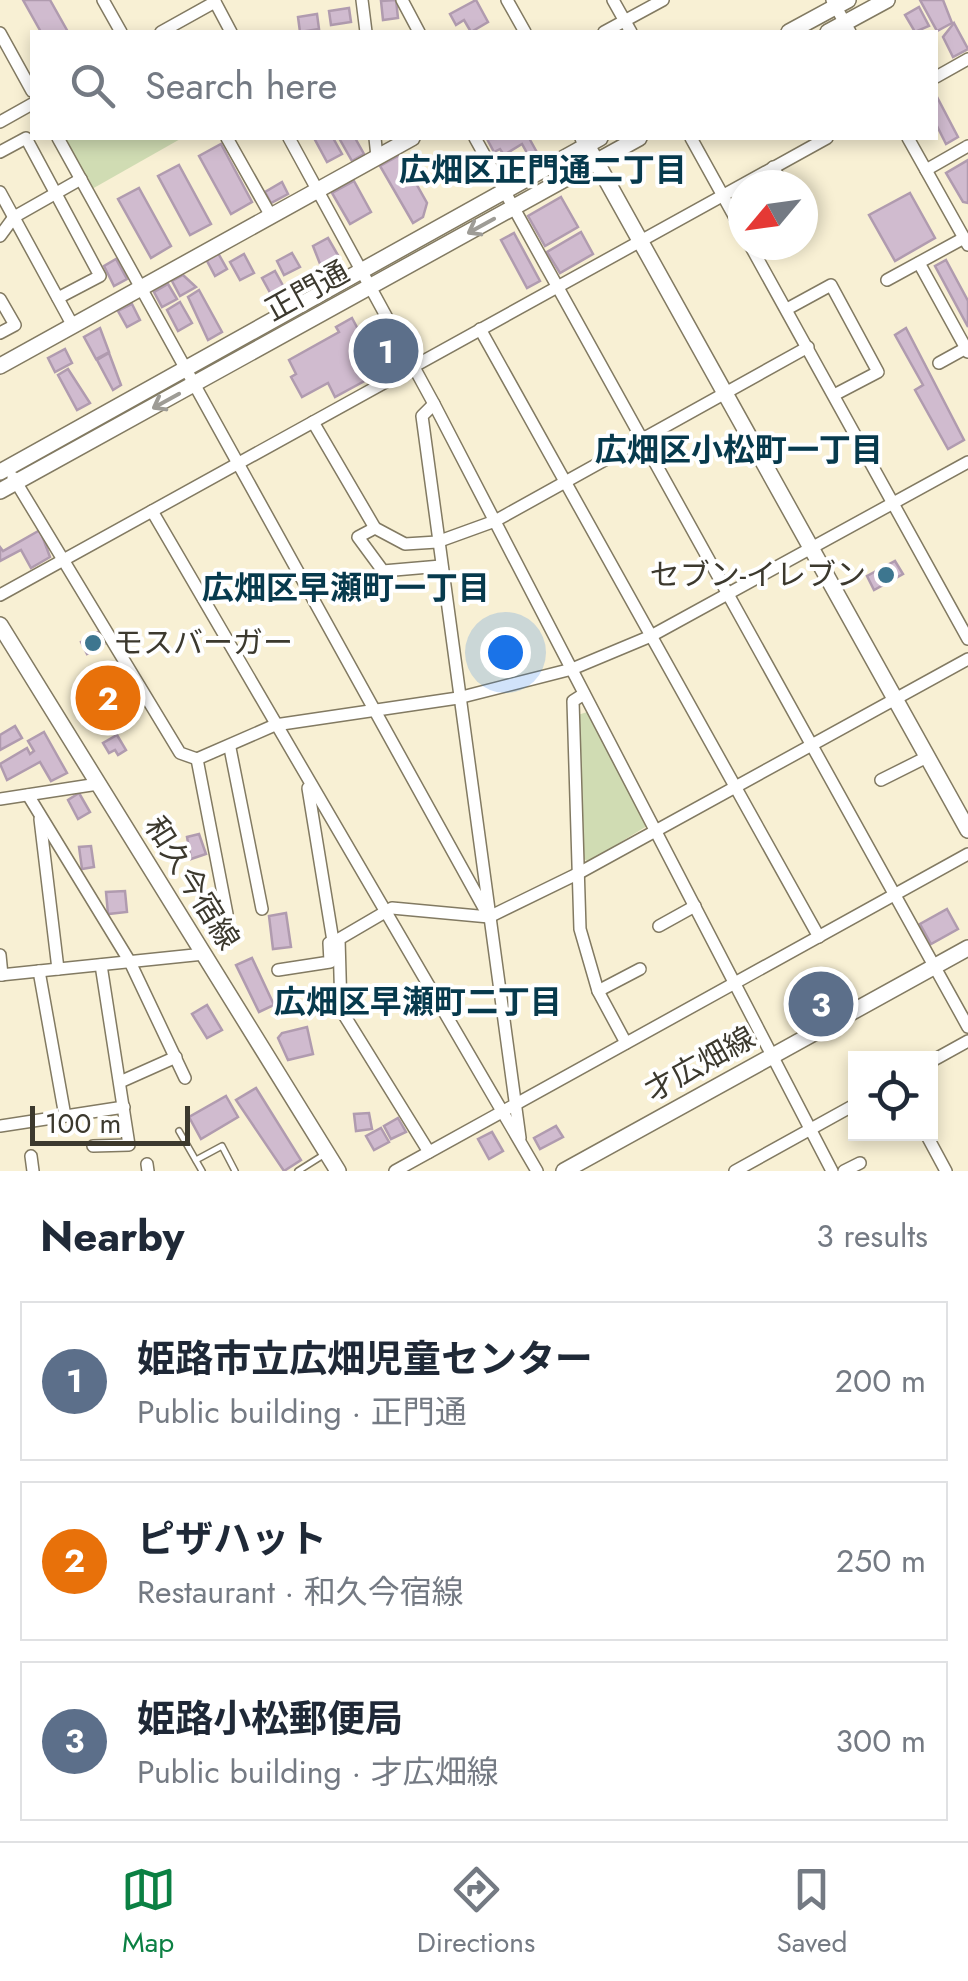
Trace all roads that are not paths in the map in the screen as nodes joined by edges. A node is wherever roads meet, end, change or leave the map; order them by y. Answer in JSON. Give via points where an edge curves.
{"nodes":[{"id":1,"x":103,"y":0,"type":"edge"},
{"id":2,"x":362,"y":0,"type":"edge"},
{"id":3,"x":402,"y":0,"type":"edge"},
{"id":4,"x":507,"y":0,"type":"edge"},
{"id":5,"x":613,"y":0,"type":"edge"},
{"id":6,"x":663,"y":0,"type":"edge"},
{"id":7,"x":887,"y":0,"type":"edge"},
{"id":8,"x":214,"y":1,"type":"edge"},
{"id":9,"x":838,"y":2,"type":"edge"},
{"id":10,"x":628,"y":27,"type":"edge"},
{"id":11,"x":847,"y":28,"type":"edge"},
{"id":12,"x":121,"y":30,"type":"edge"},
{"id":13,"x":164,"y":30,"type":"edge"},
{"id":14,"x":231,"y":30,"type":"edge"},
{"id":15,"x":366,"y":30,"type":"edge"},
{"id":16,"x":418,"y":30,"type":"edge"},
{"id":17,"x":524,"y":30,"type":"edge"},
{"id":18,"x":792,"y":30,"type":"edge"},
{"id":19,"x":0,"y":33,"type":"edge"},
{"id":20,"x":968,"y":59,"type":"edge"},
{"id":21,"x":938,"y":76,"type":"edge"},
{"id":22,"x":30,"y":87,"type":"edge"},
{"id":23,"x":30,"y":105,"type":"edge"},
{"id":24,"x":0,"y":122,"type":"edge"},
{"id":25,"x":59,"y":140,"type":"edge"},
{"id":26,"x":228,"y":140,"type":"edge"},
{"id":27,"x":290,"y":140,"type":"edge"},
{"id":28,"x":375,"y":140,"type":"edge"},
{"id":29,"x":408,"y":140,"type":"edge"},
{"id":30,"x":477,"y":140,"type":"edge"},
{"id":31,"x":590,"y":140,"type":"edge"},
{"id":32,"x":635,"y":140,"type":"edge"},
{"id":33,"x":691,"y":140,"type":"edge"},
{"id":34,"x":823,"y":140,"type":"edge"},
{"id":35,"x":909,"y":140,"type":"edge"},
{"id":36,"x":968,"y":146,"type":"edge"},
{"id":37,"x":0,"y":152,"type":"edge"},
{"id":38,"x":377,"y":157,"type":"junction"},
{"id":39,"x":596,"y":161,"type":"junction"},
{"id":40,"x":773,"y":167,"type":"junction"},
{"id":41,"x":775,"y":170,"type":"edge"},
{"id":42,"x":926,"y":170,"type":"junction"},
{"id":43,"x":81,"y":179,"type":"junction"},
{"id":44,"x":318,"y":190,"type":"junction"},
{"id":45,"x":506,"y":190,"type":"junction"},
{"id":46,"x":0,"y":192,"type":"edge"},
{"id":47,"x":56,"y":194,"type":"junction"},
{"id":48,"x":722,"y":195,"type":"junction"},
{"id":49,"x":728,"y":206,"type":"edge"},
{"id":50,"x":516,"y":207,"type":"junction"},
{"id":51,"x":271,"y":216,"type":"junction"},
{"id":52,"x":14,"y":217,"type":"junction"},
{"id":53,"x":0,"y":236,"type":"edge"},
{"id":54,"x":640,"y":240,"type":"junction"},
{"id":55,"x":966,"y":241,"type":"edge"},
{"id":56,"x":759,"y":260,"type":"edge"},
{"id":57,"x":918,"y":263,"type":"junction"},
{"id":58,"x":362,"y":271,"type":"junction"},
{"id":59,"x":888,"y":280,"type":"dead end"},
{"id":60,"x":559,"y":286,"type":"junction"},
{"id":61,"x":371,"y":287,"type":"junction"},
{"id":62,"x":142,"y":288,"type":"junction"},
{"id":63,"x":58,"y":298,"type":"junction"},
{"id":64,"x":0,"y":299,"type":"edge"},
{"id":65,"x":787,"y":309,"type":"junction"},
{"id":66,"x":73,"y":326,"type":"junction"},
{"id":67,"x":480,"y":329,"type":"junction"},
{"id":68,"x":0,"y":333,"type":"edge"},
{"id":69,"x":808,"y":347,"type":"junction"},
{"id":70,"x":967,"y":349,"type":"edge"},
{"id":71,"x":939,"y":363,"type":"dead end"},
{"id":72,"x":0,"y":366,"type":"edge"},
{"id":73,"x":412,"y":367,"type":"junction"},
{"id":74,"x":186,"y":369,"type":"junction"},
{"id":75,"x":195,"y":385,"type":"junction"},
{"id":76,"x":725,"y":393,"type":"junction"},
{"id":77,"x":834,"y":396,"type":"junction"},
{"id":78,"x":434,"y":404,"type":"junction"},
{"id":79,"x":313,"y":422,"type":"junction"},
{"id":80,"x":643,"y":438,"type":"junction"},
{"id":81,"x":968,"y":462,"type":"edge"},
{"id":82,"x":238,"y":463,"type":"junction"},
{"id":83,"x":6,"y":469,"type":"edge"},
{"id":84,"x":566,"y":482,"type":"junction"},
{"id":85,"x":0,"y":491,"type":"edge"},
{"id":86,"x":893,"y":503,"type":"junction"},
{"id":87,"x":152,"y":512,"type":"junction"},
{"id":88,"x":495,"y":521,"type":"junction"},
{"id":89,"x":375,"y":528,"type":"junction"},
{"id":90,"x":437,"y":542,"type":"junction"},
{"id":91,"x":811,"y":549,"type":"junction"},
{"id":92,"x":63,"y":560,"type":"junction"},
{"id":93,"x":440,"y":566,"type":"junction"},
{"id":94,"x":729,"y":593,"type":"junction"},
{"id":95,"x":0,"y":595,"type":"edge"},
{"id":96,"x":962,"y":616,"type":"edge"},
{"id":97,"x":0,"y":625,"type":"edge"},
{"id":98,"x":652,"y":636,"type":"junction"},
{"id":99,"x":968,"y":639,"type":"edge"},
{"id":100,"x":968,"y":659,"type":"edge"},
{"id":101,"x":572,"y":669,"type":"junction"},
{"id":102,"x":584,"y":694,"type":"junction"},
{"id":103,"x":458,"y":698,"type":"junction"},
{"id":104,"x":895,"y":698,"type":"junction"},
{"id":105,"x":374,"y":710,"type":"junction"},
{"id":106,"x":275,"y":725,"type":"junction"},
{"id":107,"x":812,"y":744,"type":"junction"},
{"id":108,"x":230,"y":748,"type":"junction"},
{"id":109,"x":927,"y":757,"type":"junction"},
{"id":110,"x":197,"y":759,"type":"junction"},
{"id":111,"x":306,"y":779,"type":"junction"},
{"id":112,"x":881,"y":780,"type":"dead end"},
{"id":113,"x":98,"y":784,"type":"junction"},
{"id":114,"x":734,"y":788,"type":"junction"},
{"id":115,"x":28,"y":794,"type":"junction"},
{"id":116,"x":1,"y":798,"type":"edge"},
{"id":117,"x":40,"y":814,"type":"junction"},
{"id":118,"x":968,"y":830,"type":"edge"},
{"id":119,"x":656,"y":831,"type":"junction"},
{"id":120,"x":968,"y":854,"type":"edge"},
{"id":121,"x":579,"y":873,"type":"junction"},
{"id":122,"x":895,"y":894,"type":"junction"},
{"id":123,"x":695,"y":906,"type":"junction"},
{"id":124,"x":262,"y":909,"type":"dead end"},
{"id":125,"x":382,"y":912,"type":"junction"},
{"id":126,"x":227,"y":914,"type":"dead end"},
{"id":127,"x":489,"y":917,"type":"junction"},
{"id":128,"x":660,"y":926,"type":"dead end"},
{"id":129,"x":819,"y":936,"type":"junction"},
{"id":130,"x":336,"y":940,"type":"junction"},
{"id":131,"x":968,"y":948,"type":"edge"},
{"id":132,"x":204,"y":954,"type":"junction"},
{"id":133,"x":0,"y":956,"type":"edge"},
{"id":134,"x":130,"y":962,"type":"junction"},
{"id":135,"x":100,"y":965,"type":"junction"},
{"id":136,"x":934,"y":966,"type":"junction"},
{"id":137,"x":640,"y":968,"type":"dead end"},
{"id":138,"x":58,"y":969,"type":"junction"},
{"id":139,"x":278,"y":970,"type":"dead end"},
{"id":140,"x":39,"y":971,"type":"junction"},
{"id":141,"x":1,"y":975,"type":"edge"},
{"id":142,"x":736,"y":982,"type":"junction"},
{"id":143,"x":598,"y":991,"type":"junction"},
{"id":144,"x":968,"y":1026,"type":"edge"},
{"id":145,"x":968,"y":1041,"type":"edge"},
{"id":146,"x":626,"y":1043,"type":"junction"},
{"id":147,"x":772,"y":1056,"type":"junction"},
{"id":148,"x":176,"y":1057,"type":"junction"},
{"id":149,"x":938,"y":1058,"type":"edge"},
{"id":150,"x":185,"y":1078,"type":"dead end"},
{"id":151,"x":120,"y":1082,"type":"junction"},
{"id":152,"x":516,"y":1104,"type":"junction"},
{"id":153,"x":124,"y":1107,"type":"junction"},
{"id":154,"x":848,"y":1108,"type":"edge"},
{"id":155,"x":502,"y":1112,"type":"junction"},
{"id":156,"x":65,"y":1116,"type":"junction"},
{"id":157,"x":0,"y":1126,"type":"edge"},
{"id":158,"x":811,"y":1129,"type":"junction"},
{"id":159,"x":180,"y":1131,"type":"dead end"},
{"id":160,"x":930,"y":1141,"type":"edge"},
{"id":161,"x":521,"y":1142,"type":"junction"},
{"id":162,"x":93,"y":1146,"type":"dead end"},
{"id":163,"x":430,"y":1152,"type":"junction"},
{"id":164,"x":326,"y":1153,"type":"junction"},
{"id":165,"x":31,"y":1156,"type":"dead end"},
{"id":166,"x":196,"y":1160,"type":"junction"},
{"id":167,"x":860,"y":1162,"type":"dead end"},
{"id":168,"x":33,"y":1171,"type":"edge"},
{"id":169,"x":202,"y":1171,"type":"edge"},
{"id":170,"x":236,"y":1171,"type":"edge"},
{"id":171,"x":298,"y":1171,"type":"edge"},
{"id":172,"x":338,"y":1171,"type":"edge"},
{"id":173,"x":395,"y":1171,"type":"edge"},
{"id":174,"x":537,"y":1171,"type":"edge"},
{"id":175,"x":564,"y":1171,"type":"edge"},
{"id":176,"x":735,"y":1171,"type":"edge"},
{"id":177,"x":832,"y":1171,"type":"edge"},
{"id":178,"x":844,"y":1171,"type":"edge"},
{"id":179,"x":946,"y":1171,"type":"edge"}],
"edges":[{"from":1,"to":12,"type":"street"},
{"from":2,"to":15,"type":"street"},
{"from":3,"to":16,"type":"street"},
{"from":4,"to":17,"type":"street"},
{"from":5,"to":10,"type":"street"},
{"from":6,"to":10,"type":"street"},
{"from":7,"to":11,"type":"street"},
{"from":8,"to":13,"type":"street"},
{"from":8,"to":14,"type":"street"},
{"from":9,"to":11,"type":"street"},
{"from":9,"to":18,"type":"street"},
{"from":19,"to":22,"type":"street"},
{"from":20,"to":21,"type":"street"},
{"from":23,"to":24,"type":"street"},
{"from":25,"to":43,"type":"street"},
{"from":26,"to":51,"type":"street"},
{"from":27,"to":44,"type":"street"},
{"from":28,"to":38,"type":"street"},
{"from":29,"to":38,"type":"street"},
{"from":30,"to":45,"type":"street"},
{"from":31,"to":39,"type":"street"},
{"from":31,"to":45,"type":"street","name":"正門通"},
{"from":32,"to":39,"type":"street","name":"正門通"},
{"from":33,"to":48,"type":"street"},
{"from":34,"to":40,"type":"street"},
{"from":35,"to":42,"type":"street"},
{"from":36,"to":42,"type":"street"},
{"from":37,"to":47,"type":"street","via":[[26,138]]},
{"from":38,"to":44,"type":"street"},
{"from":39,"to":50,"type":"street","name":"正門通"},
{"from":39,"to":54,"type":"street"},
{"from":40,"to":41,"type":"street"},
{"from":40,"to":48,"type":"street"},
{"from":42,"to":55,"type":"street"},
{"from":43,"to":47,"type":"street"},
{"from":43,"to":62,"type":"street"},
{"from":44,"to":51,"type":"street"},
{"from":44,"to":58,"type":"street"},
{"from":45,"to":50,"type":"street"},
{"from":45,"to":58,"type":"street","name":"正門通"},
{"from":46,"to":52,"type":"street"},
{"from":47,"to":52,"type":"street"},
{"from":47,"to":63,"type":"street","via":[[100,276]]},
{"from":48,"to":49,"type":"street"},
{"from":48,"to":54,"type":"street"},
{"from":50,"to":60,"type":"street"},
{"from":50,"to":61,"type":"street","name":"正門通","one_way":true},
{"from":51,"to":62,"type":"street"},
{"from":52,"to":53,"type":"street"},
{"from":52,"to":63,"type":"street"},
{"from":54,"to":60,"type":"street"},
{"from":54,"to":76,"type":"street"},
{"from":55,"to":57,"type":"street"},
{"from":56,"to":65,"type":"street"},
{"from":57,"to":59,"type":"street"},
{"from":57,"to":70,"type":"street"},
{"from":58,"to":61,"type":"street"},
{"from":58,"to":74,"type":"street","name":"正門通"},
{"from":60,"to":67,"type":"street"},
{"from":60,"to":80,"type":"street"},
{"from":61,"to":73,"type":"street"},
{"from":61,"to":75,"type":"street","name":"正門通"},
{"from":62,"to":66,"type":"street"},
{"from":62,"to":74,"type":"street"},
{"from":63,"to":66,"type":"street"},
{"from":64,"to":68,"type":"street","via":[[14,325]]},
{"from":65,"to":69,"type":"street"},
{"from":65,"to":77,"type":"street","via":[[831,286],[878,372]]},
{"from":66,"to":72,"type":"street"},
{"from":67,"to":73,"type":"street"},
{"from":67,"to":84,"type":"street"},
{"from":69,"to":76,"type":"street"},
{"from":69,"to":77,"type":"street"},
{"from":70,"to":71,"type":"street"},
{"from":73,"to":78,"type":"street"},
{"from":73,"to":79,"type":"street"},
{"from":74,"to":75,"type":"street"},
{"from":74,"to":83,"type":"street","name":"正門通"},
{"from":75,"to":82,"type":"street"},
{"from":75,"to":83,"type":"street","name":"正門通","one_way":true},
{"from":76,"to":80,"type":"street"},
{"from":76,"to":91,"type":"street"},
{"from":77,"to":86,"type":"street"},
{"from":78,"to":88,"type":"street"},
{"from":78,"to":90,"type":"street","via":[[422,416]]},
{"from":79,"to":82,"type":"street"},
{"from":79,"to":89,"type":"street"},
{"from":80,"to":84,"type":"street"},
{"from":80,"to":94,"type":"street"},
{"from":81,"to":86,"type":"street"},
{"from":82,"to":87,"type":"street"},
{"from":82,"to":105,"type":"street"},
{"from":83,"to":85,"type":"street","name":"正門通"},
{"from":83,"to":92,"type":"street"},
{"from":84,"to":88,"type":"street"},
{"from":84,"to":98,"type":"street"},
{"from":86,"to":91,"type":"street"},
{"from":86,"to":96,"type":"street"},
{"from":87,"to":92,"type":"street"},
{"from":87,"to":106,"type":"street"},
{"from":88,"to":90,"type":"street"},
{"from":88,"to":101,"type":"street"},
{"from":89,"to":90,"type":"street","via":[[405,544]]},
{"from":89,"to":93,"type":"street","via":[[358,538],[383,571]]},
{"from":90,"to":93,"type":"street"},
{"from":91,"to":94,"type":"street"},
{"from":91,"to":104,"type":"street"},
{"from":92,"to":95,"type":"street"},
{"from":92,"to":110,"type":"street","via":[[180,753]]},
{"from":93,"to":103,"type":"street"},
{"from":94,"to":98,"type":"street"},
{"from":94,"to":107,"type":"street"},
{"from":96,"to":99,"type":"street"},
{"from":97,"to":113,"type":"street","name":"和久今宿線"},
{"from":98,"to":101,"type":"street"},
{"from":98,"to":114,"type":"street"},
{"from":100,"to":104,"type":"street"},
{"from":101,"to":102,"type":"street"},
{"from":101,"to":103,"type":"street"},
{"from":102,"to":119,"type":"street"},
{"from":102,"to":121,"type":"street","via":[[573,701]]},
{"from":103,"to":105,"type":"street"},
{"from":103,"to":127,"type":"street"},
{"from":104,"to":107,"type":"street"},
{"from":104,"to":109,"type":"street"},
{"from":105,"to":106,"type":"street"},
{"from":105,"to":127,"type":"street"},
{"from":106,"to":108,"type":"street"},
{"from":106,"to":111,"type":"street"},
{"from":107,"to":114,"type":"street"},
{"from":107,"to":122,"type":"street"},
{"from":108,"to":110,"type":"street"},
{"from":108,"to":124,"type":"street"},
{"from":109,"to":112,"type":"street"},
{"from":109,"to":118,"type":"street"},
{"from":110,"to":126,"type":"street"},
{"from":111,"to":125,"type":"street"},
{"from":111,"to":130,"type":"street"},
{"from":113,"to":115,"type":"street"},
{"from":113,"to":132,"type":"street","name":"和久今宿線"},
{"from":114,"to":119,"type":"street"},
{"from":114,"to":129,"type":"street"},
{"from":115,"to":116,"type":"street"},
{"from":115,"to":117,"type":"street"},
{"from":117,"to":134,"type":"street"},
{"from":117,"to":138,"type":"street"},
{"from":119,"to":121,"type":"street"},
{"from":119,"to":123,"type":"street"},
{"from":120,"to":122,"type":"street"},
{"from":121,"to":127,"type":"street"},
{"from":121,"to":143,"type":"street","via":[[580,929]]},
{"from":122,"to":129,"type":"street"},
{"from":122,"to":136,"type":"street"},
{"from":123,"to":128,"type":"street"},
{"from":123,"to":142,"type":"street"},
{"from":125,"to":127,"type":"street"},
{"from":125,"to":130,"type":"street"},
{"from":125,"to":155,"type":"street"},
{"from":127,"to":152,"type":"street"},
{"from":129,"to":142,"type":"street"},
{"from":130,"to":139,"type":"street","via":[[329,943],[330,962]]},
{"from":130,"to":163,"type":"street","via":[[341,1010]]},
{"from":131,"to":136,"type":"street","name":"才広畑線"},
{"from":132,"to":134,"type":"street"},
{"from":132,"to":164,"type":"street","name":"和久今宿線"},
{"from":133,"to":141,"type":"street"},
{"from":134,"to":135,"type":"street"},
{"from":134,"to":148,"type":"street"},
{"from":135,"to":138,"type":"street"},
{"from":135,"to":151,"type":"street"},
{"from":136,"to":144,"type":"street"},
{"from":136,"to":147,"type":"street","name":"才広畑線"},
{"from":137,"to":143,"type":"street"},
{"from":138,"to":140,"type":"street"},
{"from":140,"to":141,"type":"street"},
{"from":140,"to":156,"type":"street"},
{"from":142,"to":146,"type":"street"},
{"from":142,"to":147,"type":"street"},
{"from":143,"to":146,"type":"street"},
{"from":145,"to":149,"type":"street"},
{"from":146,"to":152,"type":"street"},
{"from":147,"to":158,"type":"street"},
{"from":147,"to":175,"type":"street","name":"才広畑線"},
{"from":148,"to":150,"type":"street"},
{"from":148,"to":151,"type":"street"},
{"from":151,"to":153,"type":"street"},
{"from":152,"to":155,"type":"street"},
{"from":152,"to":161,"type":"street"},
{"from":153,"to":156,"type":"street"},
{"from":153,"to":162,"type":"street","via":[[129,1145]]},
{"from":154,"to":158,"type":"street"},
{"from":155,"to":161,"type":"street"},
{"from":155,"to":163,"type":"street"},
{"from":156,"to":157,"type":"street"},
{"from":158,"to":176,"type":"street"},
{"from":158,"to":177,"type":"street"},
{"from":159,"to":166,"type":"lane"},
{"from":160,"to":179,"type":"street"},
{"from":161,"to":174,"type":"street"},
{"from":163,"to":173,"type":"street"},
{"from":164,"to":171,"type":"lane"},
{"from":164,"to":172,"type":"street","name":"和久今宿線"},
{"from":165,"to":168,"type":"street"},
{"from":166,"to":169,"type":"lane"},
{"from":166,"to":170,"type":"lane","via":[[222,1146]]},
{"from":167,"to":178,"type":"street"}]}
